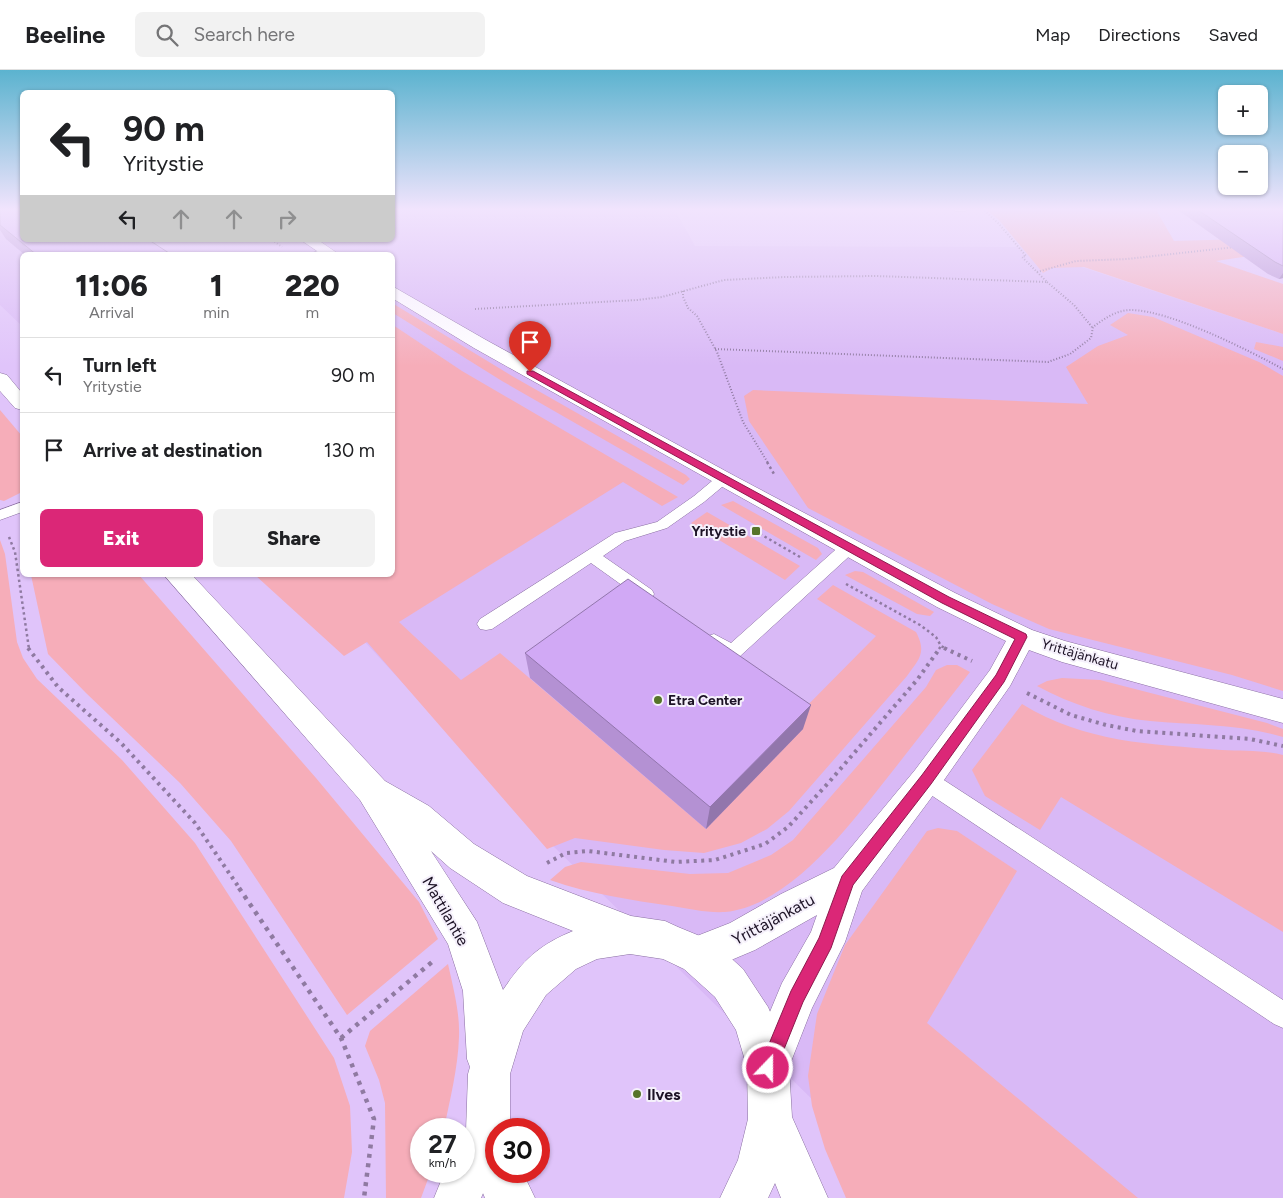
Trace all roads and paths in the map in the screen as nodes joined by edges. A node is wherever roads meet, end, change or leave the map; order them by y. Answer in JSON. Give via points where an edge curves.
{"nodes":[{"id":1,"x":1026,"y":261,"type":"edge"},
{"id":2,"x":1085,"y":261,"type":"edge"},
{"id":3,"x":1037,"y":272,"type":"junction"},
{"id":4,"x":1047,"y":282,"type":"junction"},
{"id":5,"x":683,"y":291,"type":"junction"},
{"id":6,"x":395,"y":293,"type":"edge"},
{"id":7,"x":471,"y":310,"type":"dead end"},
{"id":8,"x":1092,"y":327,"type":"junction"},
{"id":9,"x":715,"y":349,"type":"junction"},
{"id":10,"x":1283,"y":369,"type":"edge"},
{"id":11,"x":0,"y":379,"type":"edge"},
{"id":12,"x":20,"y":402,"type":"edge"},
{"id":13,"x":767,"y":459,"type":"dead end"},
{"id":14,"x":723,"y":479,"type":"junction"},
{"id":15,"x":20,"y":508,"type":"edge"},
{"id":16,"x":0,"y":516,"type":"edge"},
{"id":17,"x":7,"y":535,"type":"dead end"},
{"id":18,"x":849,"y":548,"type":"junction"},
{"id":19,"x":591,"y":555,"type":"junction"},
{"id":20,"x":180,"y":577,"type":"edge"},
{"id":21,"x":661,"y":604,"type":"edge"},
{"id":22,"x":486,"y":624,"type":"dead end"},
{"id":23,"x":700,"y":631,"type":"edge"},
{"id":24,"x":1022,"y":637,"type":"junction"},
{"id":25,"x":941,"y":646,"type":"dead end"},
{"id":26,"x":1029,"y":694,"type":"dead end"},
{"id":27,"x":1283,"y":711,"type":"edge"},
{"id":28,"x":1283,"y":746,"type":"edge"},
{"id":29,"x":926,"y":780,"type":"junction"},
{"id":30,"x":372,"y":790,"type":"junction"},
{"id":31,"x":847,"y":881,"type":"junction"},
{"id":32,"x":516,"y":890,"type":"junction"},
{"id":33,"x":464,"y":935,"type":"junction"},
{"id":34,"x":630,"y":935,"type":"junction"},
{"id":35,"x":698,"y":955,"type":"junction"},
{"id":36,"x":1283,"y":1015,"type":"edge"},
{"id":37,"x":341,"y":1038,"type":"junction"},
{"id":38,"x":768,"y":1068,"type":"junction"},
{"id":39,"x":489,"y":1074,"type":"junction"},
{"id":40,"x":492,"y":1118,"type":"edge"},
{"id":41,"x":770,"y":1119,"type":"junction"},
{"id":42,"x":485,"y":1166,"type":"edge"},
{"id":43,"x":503,"y":1183,"type":"edge"},
{"id":44,"x":364,"y":1198,"type":"edge"},
{"id":45,"x":457,"y":1198,"type":"edge"},
{"id":46,"x":512,"y":1198,"type":"edge"},
{"id":47,"x":743,"y":1198,"type":"edge"},
{"id":48,"x":806,"y":1198,"type":"edge"}],
"edges":[{"from":1,"to":3,"type":"path"},
{"from":2,"to":3,"type":"path"},
{"from":3,"to":4,"type":"path"},
{"from":4,"to":5,"type":"path","via":[[876,276],[784,278],[724,280]]},
{"from":4,"to":8,"type":"path","via":[[1074,305]]},
{"from":5,"to":7,"type":"path","via":[[637,300]]},
{"from":5,"to":9,"type":"path","via":[[688,308],[697,316]]},
{"from":6,"to":14,"type":"street","via":[[480,344]]},
{"from":8,"to":9,"type":"path","via":[[1091,338],[1070,354],[1048,362]]},
{"from":8,"to":10,"type":"path","via":[[1116,313],[1131,310],[1157,314]]},
{"from":9,"to":13,"type":"path","via":[[742,422]]},
{"from":11,"to":12,"type":"street"},
{"from":14,"to":18,"type":"street"},
{"from":14,"to":19,"type":"lane","via":[[662,525],[620,536]]},
{"from":15,"to":16,"type":"lane"},
{"from":17,"to":37,"type":"path","via":[[15,552],[28,648],[58,687],[122,744],[194,823]]},
{"from":18,"to":23,"type":"lane","via":[[732,653]]},
{"from":18,"to":24,"type":"street"},
{"from":19,"to":21,"type":"lane"},
{"from":19,"to":22,"type":"lane"},
{"from":20,"to":30,"type":"street","name":"Mattilantie"},
{"from":24,"to":27,"type":"street","name":"Yrittäjänkatu","via":[[1062,651]]},
{"from":24,"to":29,"type":"street","name":"Yrittäjänkatu","via":[[1000,678]]},
{"from":25,"to":32,"type":"path","via":[[917,680],[830,781],[788,827],[765,844],[715,860],[676,862],[588,851],[566,853],[546,863]]},
{"from":26,"to":28,"type":"path","via":[[1071,715],[1106,725],[1137,731],[1250,739]]},
{"from":29,"to":31,"type":"street","name":"Yrittäjänkatu"},
{"from":29,"to":36,"type":"lane"},
{"from":30,"to":32,"type":"street","name":"Mattilantie","via":[[417,817],[462,856]]},
{"from":30,"to":33,"type":"street","name":"Mattilantie"},
{"from":31,"to":35,"type":"street","name":"Yrittäjänkatu","via":[[742,938]]},
{"from":31,"to":38,"type":"street","name":"Yrittäjänkatu","via":[[826,942],[796,997]]},
{"from":32,"to":34,"type":"street","name":"Mattilantie"},
{"from":33,"to":37,"type":"path"},
{"from":33,"to":39,"type":"street","name":"Mattilantie","via":[[483,991]]},
{"from":34,"to":35,"type":"street","via":[[665,940]]},
{"from":34,"to":39,"type":"street","via":[[595,940],[562,955],[532,980],[504,1022]]},
{"from":35,"to":38,"type":"street","via":[[729,983],[754,1021]]},
{"from":37,"to":44,"type":"path","via":[[374,1119]]},
{"from":38,"to":41,"type":"street"},
{"from":39,"to":40,"type":"street"},
{"from":41,"to":47,"type":"street","via":[[759,1167]]},
{"from":41,"to":48,"type":"street"},
{"from":42,"to":45,"type":"street"},
{"from":43,"to":46,"type":"street"}]}
